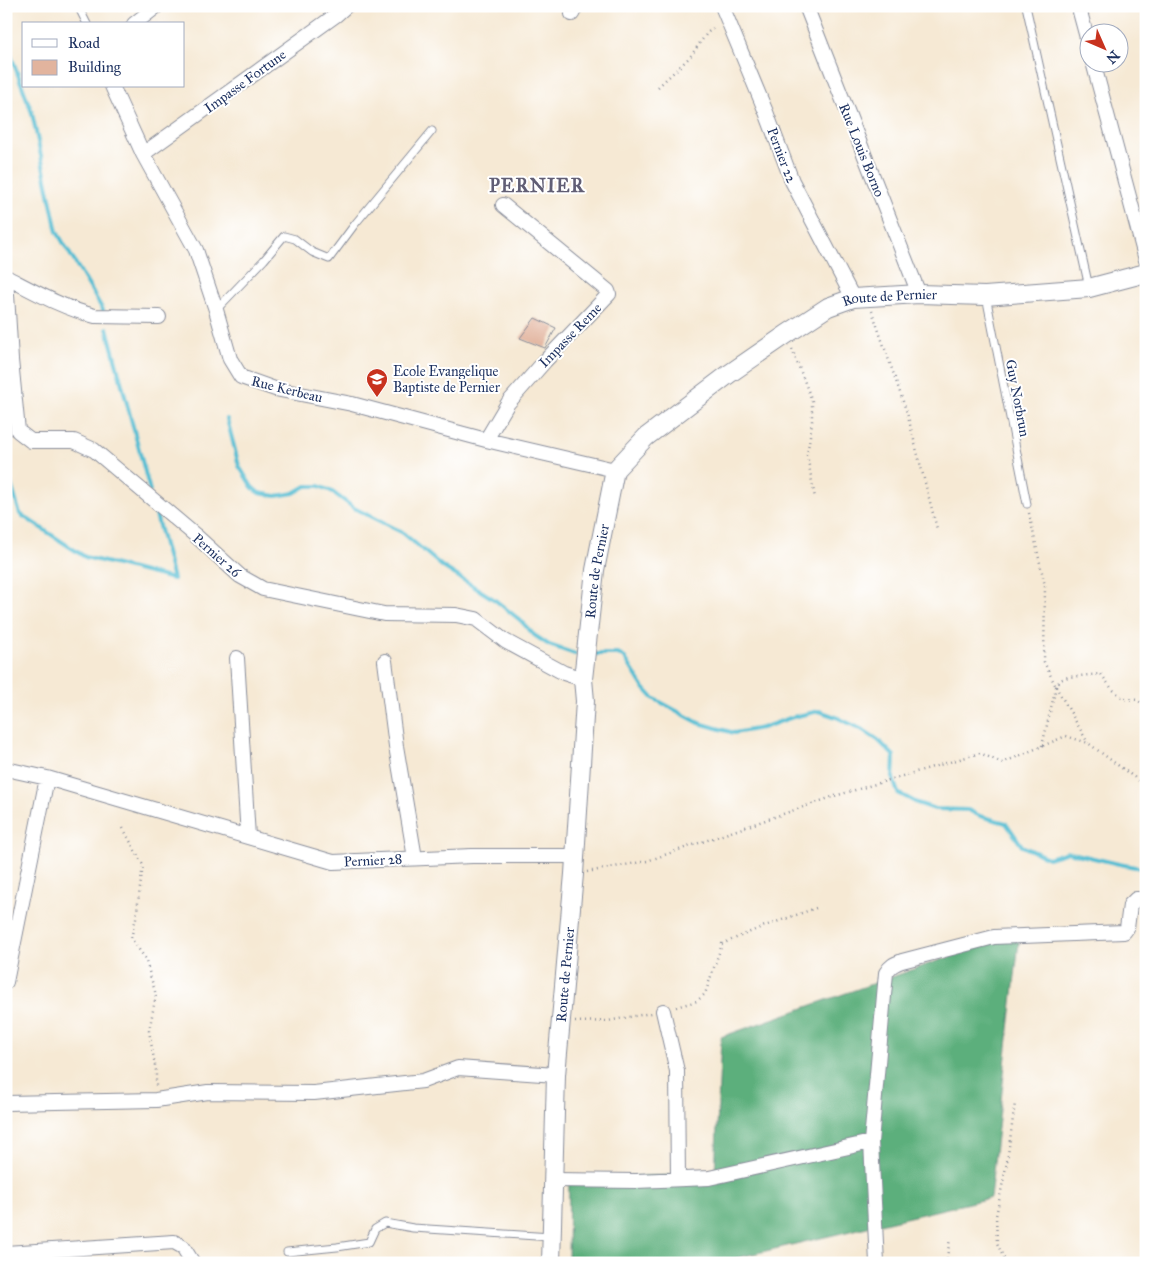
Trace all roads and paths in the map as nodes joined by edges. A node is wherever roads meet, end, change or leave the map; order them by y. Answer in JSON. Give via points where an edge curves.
{"nodes":[{"id":1,"x":78,"y":6,"type":"edge"},
{"id":2,"x":156,"y":6,"type":"edge"},
{"id":3,"x":346,"y":6,"type":"edge"},
{"id":4,"x":722,"y":6,"type":"edge"},
{"id":5,"x":806,"y":6,"type":"edge"},
{"id":6,"x":1026,"y":6,"type":"edge"},
{"id":7,"x":1080,"y":12,"type":"dead end"},
{"id":8,"x":87,"y":22,"type":"edge"},
{"id":9,"x":136,"y":22,"type":"edge"},
{"id":10,"x":1083,"y":22,"type":"edge"},
{"id":11,"x":732,"y":29,"type":"junction"},
{"id":12,"x":1096,"y":72,"type":"edge"},
{"id":13,"x":658,"y":87,"type":"dead end"},
{"id":14,"x":113,"y":88,"type":"edge"},
{"id":15,"x":432,"y":132,"type":"dead end"},
{"id":16,"x":143,"y":154,"type":"junction"},
{"id":17,"x":503,"y":205,"type":"dead end"},
{"id":18,"x":1146,"y":260,"type":"edge"},
{"id":19,"x":1146,"y":273,"type":"edge"},
{"id":20,"x":6,"y":278,"type":"edge"},
{"id":21,"x":1089,"y":288,"type":"junction"},
{"id":22,"x":919,"y":294,"type":"junction"},
{"id":23,"x":986,"y":296,"type":"junction"},
{"id":24,"x":861,"y":298,"type":"junction"},
{"id":25,"x":216,"y":310,"type":"junction"},
{"id":26,"x":159,"y":317,"type":"dead end"},
{"id":27,"x":786,"y":334,"type":"junction"},
{"id":28,"x":486,"y":440,"type":"junction"},
{"id":29,"x":615,"y":470,"type":"junction"},
{"id":30,"x":815,"y":498,"type":"dead end"},
{"id":31,"x":1027,"y":504,"type":"joint"},
{"id":32,"x":937,"y":529,"type":"dead end"},
{"id":33,"x":237,"y":658,"type":"dead end"},
{"id":34,"x":385,"y":661,"type":"dead end"},
{"id":35,"x":583,"y":679,"type":"junction"},
{"id":36,"x":1056,"y":687,"type":"junction"},
{"id":37,"x":1146,"y":708,"type":"edge"},
{"id":38,"x":1088,"y":743,"type":"junction"},
{"id":39,"x":1042,"y":746,"type":"junction"},
{"id":40,"x":6,"y":769,"type":"edge"},
{"id":41,"x":46,"y":778,"type":"junction"},
{"id":42,"x":1146,"y":786,"type":"edge"},
{"id":43,"x":123,"y":828,"type":"dead end"},
{"id":44,"x":248,"y":837,"type":"junction"},
{"id":45,"x":575,"y":856,"type":"junction"},
{"id":46,"x":415,"y":858,"type":"junction"},
{"id":47,"x":574,"y":874,"type":"junction"},
{"id":48,"x":1146,"y":899,"type":"edge"},
{"id":49,"x":816,"y":908,"type":"dead end"},
{"id":50,"x":6,"y":982,"type":"edge"},
{"id":51,"x":664,"y":1011,"type":"junction"},
{"id":52,"x":560,"y":1022,"type":"junction"},
{"id":53,"x":556,"y":1074,"type":"junction"},
{"id":54,"x":156,"y":1100,"type":"junction"},
{"id":55,"x":6,"y":1103,"type":"edge"},
{"id":56,"x":1015,"y":1103,"type":"dead end"},
{"id":57,"x":871,"y":1142,"type":"junction"},
{"id":58,"x":678,"y":1179,"type":"junction"},
{"id":59,"x":553,"y":1180,"type":"junction"},
{"id":60,"x":552,"y":1237,"type":"junction"},
{"id":61,"x":950,"y":1239,"type":"dead end"},
{"id":62,"x":287,"y":1252,"type":"dead end"},
{"id":63,"x":6,"y":1254,"type":"edge"},
{"id":64,"x":9,"y":1263,"type":"edge"},
{"id":65,"x":193,"y":1263,"type":"edge"},
{"id":66,"x":551,"y":1263,"type":"edge"},
{"id":67,"x":877,"y":1263,"type":"edge"},
{"id":68,"x":946,"y":1263,"type":"edge"},
{"id":69,"x":1006,"y":1263,"type":"edge"}],
"edges":[{"from":1,"to":8,"type":"lane"},
{"from":2,"to":9,"type":"street"},
{"from":3,"to":16,"type":"street","name":"Impasse Fortune"},
{"from":4,"to":11,"type":"street","name":"Pernier 22"},
{"from":5,"to":22,"type":"street","name":"Rue Louis Borno"},
{"from":6,"to":21,"type":"lane"},
{"from":7,"to":10,"type":"street"},
{"from":11,"to":13,"type":"path","via":[[716,26],[707,33],[690,57]]},
{"from":11,"to":24,"type":"street","name":"Pernier 22","via":[[792,181]]},
{"from":12,"to":18,"type":"street"},
{"from":14,"to":16,"type":"street","name":"Rue Kerbeau"},
{"from":15,"to":25,"type":"lane","via":[[329,259],[284,236]]},
{"from":16,"to":25,"type":"street","name":"Rue Kerbeau","via":[[196,250]]},
{"from":17,"to":28,"type":"street","name":"Impasse Reme","via":[[609,294],[508,403]]},
{"from":19,"to":21,"type":"street","name":"Route de Pernier"},
{"from":20,"to":26,"type":"street","via":[[54,302],[95,316]]},
{"from":20,"to":35,"type":"street","name":"Pernier 26","via":[[18,431],[31,441],[74,441],[94,450],[240,576],[263,589],[384,614],[456,615],[476,619],[505,641],[564,673]]},
{"from":21,"to":23,"type":"street","name":"Route de Pernier"},
{"from":22,"to":23,"type":"street","name":"Route de Pernier"},
{"from":22,"to":24,"type":"street","name":"Route de Pernier"},
{"from":23,"to":31,"type":"lane","name":"Guy Norbrun"},
{"from":24,"to":27,"type":"street","name":"Route de Pernier","via":[[828,307]]},
{"from":24,"to":32,"type":"path","via":[[907,414]]},
{"from":25,"to":28,"type":"street","name":"Rue Kerbeau","via":[[230,359],[241,377],[275,389],[352,404]]},
{"from":27,"to":29,"type":"street","name":"Route de Pernier","via":[[646,437]]},
{"from":27,"to":30,"type":"path","via":[[812,401],[807,455]]},
{"from":28,"to":29,"type":"street","name":"Rue Kerbeau"},
{"from":29,"to":35,"type":"street","name":"Route de Pernier","via":[[595,570]]},
{"from":31,"to":36,"type":"path","via":[[1045,586],[1044,662]]},
{"from":33,"to":44,"type":"street"},
{"from":34,"to":46,"type":"street"},
{"from":35,"to":45,"type":"street","name":"Route de Pernier","via":[[585,701]]},
{"from":36,"to":37,"type":"path","via":[[1060,680],[1068,677],[1101,674],[1124,699],[1138,700]]},
{"from":36,"to":38,"type":"path"},
{"from":36,"to":39,"type":"path"},
{"from":38,"to":39,"type":"path","via":[[1066,736]]},
{"from":38,"to":42,"type":"path"},
{"from":39,"to":47,"type":"path","via":[[1002,763],[980,754],[835,796],[647,861]]},
{"from":40,"to":41,"type":"street","name":"Pernier 28"},
{"from":41,"to":44,"type":"street","name":"Pernier 28"},
{"from":41,"to":50,"type":"street"},
{"from":43,"to":54,"type":"path","via":[[143,865],[131,938],[145,958],[156,995],[149,1031],[156,1071]]},
{"from":44,"to":46,"type":"street","name":"Pernier 28","via":[[333,862]]},
{"from":45,"to":46,"type":"street","name":"Pernier 28"},
{"from":45,"to":47,"type":"street","name":"Route de Pernier"},
{"from":47,"to":52,"type":"street","name":"Route de Pernier"},
{"from":48,"to":57,"type":"street","via":[[1136,899],[1130,905],[1124,932],[994,937],[892,964],[886,973]]},
{"from":49,"to":51,"type":"path","via":[[722,944],[705,994],[697,1001]]},
{"from":51,"to":52,"type":"path","via":[[608,1021]]},
{"from":51,"to":58,"type":"street","via":[[677,1071]]},
{"from":52,"to":53,"type":"street","name":"Route de Pernier"},
{"from":53,"to":54,"type":"street","via":[[458,1068],[423,1081],[314,1093],[208,1092]]},
{"from":53,"to":59,"type":"street","name":"Route de Pernier"},
{"from":54,"to":55,"type":"street"},
{"from":56,"to":69,"type":"path","via":[[996,1216],[998,1243]]},
{"from":57,"to":58,"type":"street","via":[[710,1178]]},
{"from":57,"to":67,"type":"street"},
{"from":58,"to":59,"type":"street"},
{"from":59,"to":60,"type":"street","name":"Route de Pernier"},
{"from":60,"to":62,"type":"lane","via":[[385,1224],[375,1230],[369,1242]]},
{"from":60,"to":66,"type":"street","name":"Route de Pernier"},
{"from":61,"to":68,"type":"path"},
{"from":63,"to":64,"type":"street"},
{"from":63,"to":65,"type":"street","via":[[174,1242],[183,1248]]}]}
